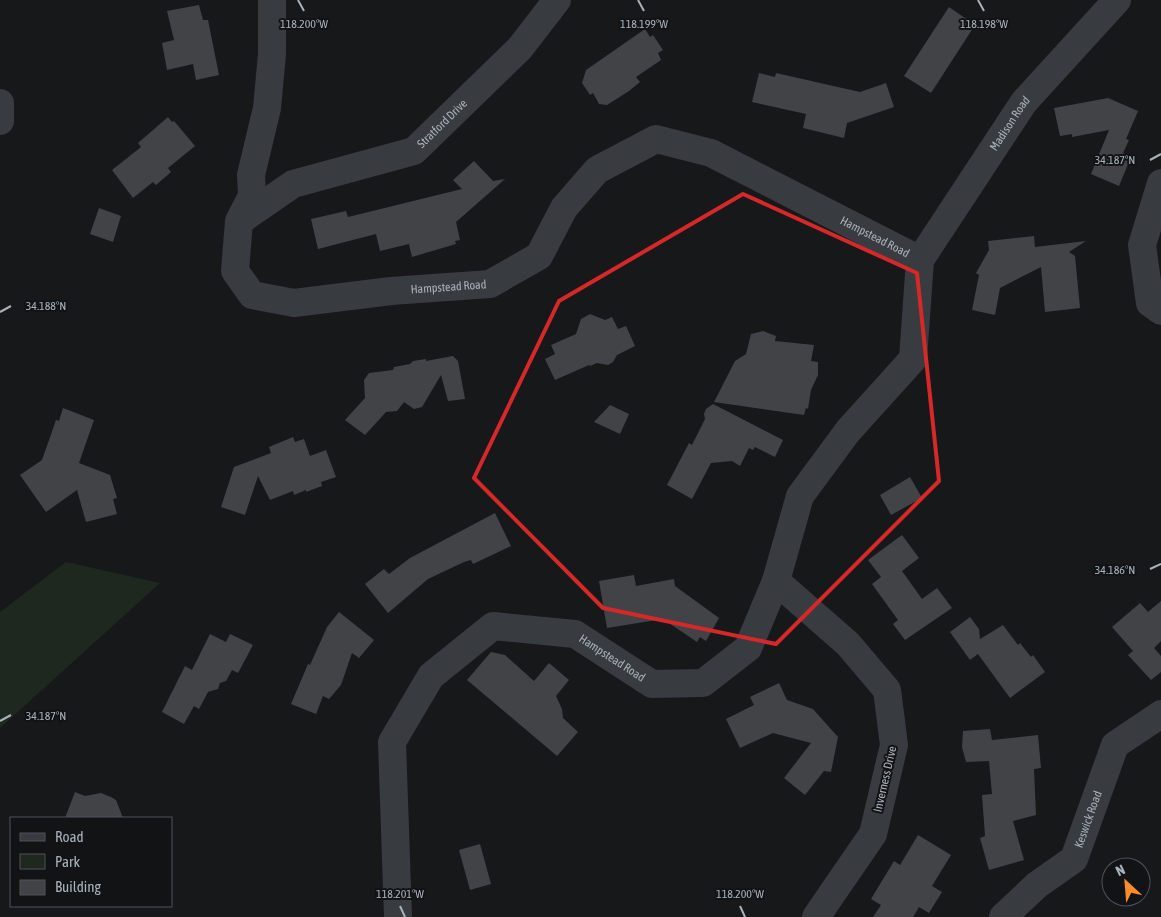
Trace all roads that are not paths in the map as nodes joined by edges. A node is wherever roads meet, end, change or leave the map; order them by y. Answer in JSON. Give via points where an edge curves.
{"nodes":[{"id":1,"x":272,"y":0,"type":"edge"},
{"id":2,"x":557,"y":0,"type":"edge"},
{"id":3,"x":1117,"y":0,"type":"edge"},
{"id":4,"x":0,"y":103,"type":"edge"},
{"id":5,"x":0,"y":121,"type":"edge"},
{"id":6,"x":1161,"y":183,"type":"edge"},
{"id":7,"x":239,"y":221,"type":"junction"},
{"id":8,"x":920,"y":260,"type":"junction"},
{"id":9,"x":1161,"y":310,"type":"edge"},
{"id":10,"x":776,"y":581,"type":"junction"},
{"id":11,"x":1161,"y":714,"type":"edge"},
{"id":12,"x":398,"y":917,"type":"edge"},
{"id":13,"x":816,"y":917,"type":"edge"},
{"id":14,"x":1003,"y":917,"type":"edge"}],
"edges":[{"from":1,"to":7,"type":"street","name":"Hampstead Road","via":[[267,108],[251,175],[252,196]]},
{"from":2,"to":7,"type":"street","name":"Stratford Drive","via":[[520,48],[414,151],[293,184]]},
{"from":3,"to":8,"type":"street","name":"Madison Road","via":[[1024,102]]},
{"from":4,"to":5,"type":"street"},
{"from":6,"to":9,"type":"street","via":[[1142,245],[1150,303]]},
{"from":7,"to":8,"type":"street","name":"Hampstead Road","via":[[235,271],[252,294],[294,303],[391,291],[490,284],[539,256],[564,208],[597,170],[656,140],[711,153]]},
{"from":8,"to":10,"type":"street","name":"Hampstead Road","via":[[913,359],[848,431],[800,496]]},
{"from":10,"to":12,"type":"street","name":"Hampstead Road","via":[[748,648],[702,683],[652,684],[575,634],[493,626],[431,676],[392,742]]},
{"from":10,"to":13,"type":"street","name":"Inverness Drive","via":[[848,644],[887,690],[894,745],[873,834]]},
{"from":11,"to":14,"type":"street","name":"Keswick Road","via":[[1115,745],[1074,859],[1037,885]]}]}
